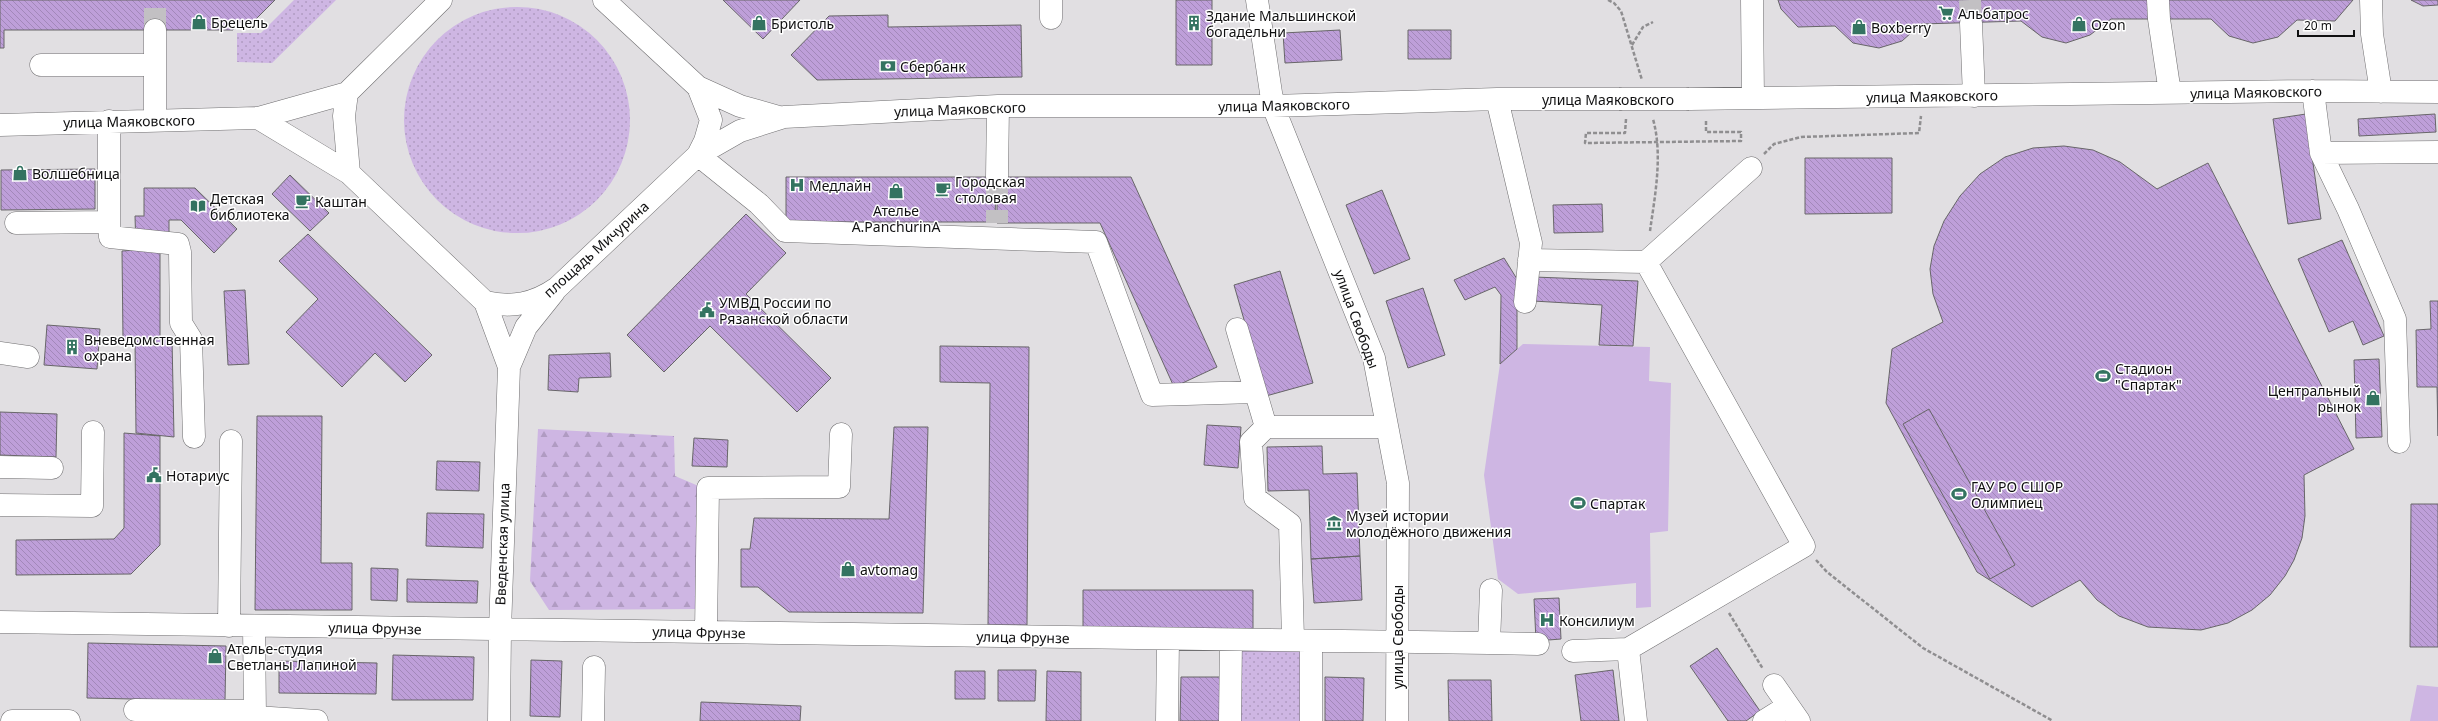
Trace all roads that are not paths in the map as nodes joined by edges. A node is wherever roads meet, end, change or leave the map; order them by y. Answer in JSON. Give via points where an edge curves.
{"nodes":[{"id":1,"x":441,"y":0,"type":"edge"},
{"id":2,"x":604,"y":0,"type":"edge"},
{"id":3,"x":1257,"y":0,"type":"edge"},
{"id":4,"x":1752,"y":0,"type":"edge"},
{"id":5,"x":2158,"y":0,"type":"edge"},
{"id":6,"x":2371,"y":0,"type":"edge"},
{"id":7,"x":1971,"y":23,"type":"tunnel mouth"},
{"id":8,"x":155,"y":30,"type":"tunnel mouth"},
{"id":9,"x":41,"y":65,"type":"dead end"},
{"id":10,"x":155,"y":65,"type":"junction"},
{"id":11,"x":698,"y":87,"type":"junction"},
{"id":12,"x":2313,"y":91,"type":"junction"},
{"id":13,"x":2380,"y":92,"type":"junction"},
{"id":14,"x":2438,"y":92,"type":"edge"},
{"id":15,"x":347,"y":93,"type":"junction"},
{"id":16,"x":2170,"y":93,"type":"junction"},
{"id":17,"x":1974,"y":96,"type":"junction"},
{"id":18,"x":1753,"y":98,"type":"junction"},
{"id":19,"x":1497,"y":99,"type":"junction"},
{"id":20,"x":998,"y":106,"type":"junction"},
{"id":21,"x":1273,"y":106,"type":"junction"},
{"id":22,"x":779,"y":117,"type":"junction"},
{"id":23,"x":258,"y":118,"type":"junction"},
{"id":24,"x":155,"y":120,"type":"junction"},
{"id":25,"x":109,"y":121,"type":"junction"},
{"id":26,"x":0,"y":125,"type":"edge"},
{"id":27,"x":2438,"y":152,"type":"edge"},
{"id":28,"x":2321,"y":153,"type":"junction"},
{"id":29,"x":698,"y":155,"type":"junction"},
{"id":30,"x":1751,"y":168,"type":"road end"},
{"id":31,"x":349,"y":173,"type":"junction"},
{"id":32,"x":997,"y":177,"type":"tunnel mouth"},
{"id":33,"x":110,"y":222,"type":"junction"},
{"id":34,"x":16,"y":223,"type":"dead end"},
{"id":35,"x":1529,"y":260,"type":"junction"},
{"id":36,"x":1646,"y":262,"type":"junction"},
{"id":37,"x":557,"y":288,"type":"junction"},
{"id":38,"x":485,"y":302,"type":"junction"},
{"id":39,"x":1525,"y":302,"type":"dead end"},
{"id":40,"x":1237,"y":329,"type":"dead end"},
{"id":41,"x":0,"y":353,"type":"edge"},
{"id":42,"x":28,"y":357,"type":"dead end"},
{"id":43,"x":509,"y":367,"type":"junction"},
{"id":44,"x":1255,"y":392,"type":"junction"},
{"id":45,"x":1266,"y":427,"type":"junction"},
{"id":46,"x":1387,"y":427,"type":"junction"},
{"id":47,"x":93,"y":432,"type":"dead end"},
{"id":48,"x":841,"y":434,"type":"dead end"},
{"id":49,"x":194,"y":438,"type":"dead end"},
{"id":50,"x":231,"y":441,"type":"dead end"},
{"id":51,"x":2399,"y":442,"type":"dead end"},
{"id":52,"x":0,"y":467,"type":"edge"},
{"id":53,"x":52,"y":468,"type":"dead end"},
{"id":54,"x":0,"y":505,"type":"edge"},
{"id":55,"x":1490,"y":590,"type":"dead end"},
{"id":56,"x":0,"y":622,"type":"edge"},
{"id":57,"x":229,"y":626,"type":"junction"},
{"id":58,"x":254,"y":626,"type":"junction"},
{"id":59,"x":500,"y":630,"type":"junction"},
{"id":60,"x":706,"y":632,"type":"junction"},
{"id":61,"x":1168,"y":639,"type":"junction"},
{"id":62,"x":1231,"y":640,"type":"junction"},
{"id":63,"x":1302,"y":640,"type":"junction"},
{"id":64,"x":1398,"y":642,"type":"junction"},
{"id":65,"x":1489,"y":643,"type":"junction"},
{"id":66,"x":1538,"y":644,"type":"dead end"},
{"id":67,"x":1628,"y":648,"type":"junction"},
{"id":68,"x":1572,"y":650,"type":"dead end"},
{"id":69,"x":594,"y":667,"type":"dead end"},
{"id":70,"x":1768,"y":677,"type":"road end"},
{"id":71,"x":135,"y":710,"type":"dead end"},
{"id":72,"x":255,"y":711,"type":"junction"},
{"id":73,"x":1794,"y":713,"type":"edge"},
{"id":74,"x":233,"y":716,"type":"edge"},
{"id":75,"x":12,"y":721,"type":"edge"},
{"id":76,"x":68,"y":721,"type":"edge"},
{"id":77,"x":317,"y":721,"type":"edge"},
{"id":78,"x":499,"y":721,"type":"edge"},
{"id":79,"x":592,"y":721,"type":"edge"},
{"id":80,"x":1167,"y":721,"type":"edge"},
{"id":81,"x":1230,"y":721,"type":"edge"},
{"id":82,"x":1311,"y":721,"type":"edge"},
{"id":83,"x":1397,"y":721,"type":"edge"},
{"id":84,"x":1636,"y":721,"type":"edge"},
{"id":85,"x":1764,"y":721,"type":"edge"}],
"edges":[{"from":1,"to":15,"type":"street"},
{"from":2,"to":11,"type":"street","name":"площадь Мичурина"},
{"from":3,"to":21,"type":"street","name":"улица Свободы"},
{"from":4,"to":18,"type":"street"},
{"from":5,"to":16,"type":"street"},
{"from":6,"to":13,"type":"street","via":[[2372,34]]},
{"from":7,"to":17,"type":"street"},
{"from":8,"to":10,"type":"street"},
{"from":9,"to":10,"type":"street"},
{"from":10,"to":24,"type":"street"},
{"from":11,"to":22,"type":"street","name":"улица Маяковского","via":[[740,106]]},
{"from":11,"to":29,"type":"street","name":"площадь Мичурина","via":[[711,120]]},
{"from":12,"to":13,"type":"street","name":"улица Маяковского"},
{"from":12,"to":16,"type":"street","name":"улица Маяковского"},
{"from":12,"to":28,"type":"street"},
{"from":13,"to":14,"type":"street","name":"улица Маяковского"},
{"from":15,"to":23,"type":"street","name":"улица Маяковского"},
{"from":15,"to":31,"type":"street","via":[[344,116]]},
{"from":16,"to":17,"type":"street","name":"улица Маяковского"},
{"from":17,"to":18,"type":"street","name":"улица Маяковского"},
{"from":18,"to":19,"type":"street","name":"улица Маяковского","bridge":true,"via":[[1689,99],[1622,109]]},
{"from":19,"to":21,"type":"street","name":"улица Маяковского"},
{"from":19,"to":35,"type":"street","via":[[1530,243]]},
{"from":20,"to":21,"type":"street","name":"улица Маяковского"},
{"from":20,"to":22,"type":"street","name":"улица Маяковского"},
{"from":20,"to":32,"type":"street"},
{"from":21,"to":46,"type":"street","name":"улица Свободы","via":[[1374,358]]},
{"from":22,"to":29,"type":"street","name":"улица Маяковского","via":[[740,131]]},
{"from":23,"to":24,"type":"street","name":"улица Маяковского"},
{"from":23,"to":31,"type":"street"},
{"from":24,"to":25,"type":"street","name":"улица Маяковского"},
{"from":25,"to":26,"type":"street","name":"улица Маяковского"},
{"from":25,"to":33,"type":"street"},
{"from":27,"to":28,"type":"street"},
{"from":28,"to":51,"type":"street","via":[[2395,319]]},
{"from":29,"to":37,"type":"street","name":"площадь Мичурина"},
{"from":29,"to":44,"type":"street","via":[[759,204],[785,231],[998,231],[1096,242],[1152,395]]},
{"from":30,"to":36,"type":"street"},
{"from":31,"to":38,"type":"street","name":"площадь Мичурина"},
{"from":33,"to":34,"type":"street"},
{"from":33,"to":49,"type":"street","via":[[110,237],[178,244],[181,324],[191,338]]},
{"from":35,"to":36,"type":"street"},
{"from":35,"to":39,"type":"street"},
{"from":36,"to":67,"type":"street","via":[[1804,546]]},
{"from":37,"to":38,"type":"street","name":"площадь Мичурина","via":[[540,299],[504,307]]},
{"from":37,"to":43,"type":"street","name":"Введенская улица","via":[[526,327]]},
{"from":38,"to":43,"type":"street","name":"Введенская улица"},
{"from":40,"to":44,"type":"street"},
{"from":41,"to":42,"type":"street"},
{"from":43,"to":59,"type":"street","name":"Введенская улица"},
{"from":44,"to":45,"type":"street"},
{"from":45,"to":46,"type":"street"},
{"from":45,"to":63,"type":"street","via":[[1251,442],[1255,498],[1290,524]]},
{"from":46,"to":64,"type":"street","name":"улица Свободы","via":[[1398,483]]},
{"from":47,"to":54,"type":"street","via":[[92,506]]},
{"from":48,"to":60,"type":"street","via":[[839,487],[708,488]]},
{"from":50,"to":57,"type":"street"},
{"from":52,"to":53,"type":"street"},
{"from":55,"to":65,"type":"street"},
{"from":56,"to":57,"type":"street","name":"улица Фрунзе"},
{"from":57,"to":58,"type":"street","name":"улица Фрунзе"},
{"from":58,"to":59,"type":"street","name":"улица Фрунзе"},
{"from":58,"to":72,"type":"street"},
{"from":59,"to":60,"type":"street","name":"улица Фрунзе"},
{"from":59,"to":78,"type":"street","name":"Введенская улица"},
{"from":60,"to":61,"type":"street","name":"улица Фрунзе"},
{"from":61,"to":62,"type":"street","name":"улица Фрунзе"},
{"from":61,"to":80,"type":"street"},
{"from":62,"to":63,"type":"street","name":"улица Фрунзе"},
{"from":62,"to":81,"type":"street"},
{"from":63,"to":64,"type":"street","name":"улица Фрунзе"},
{"from":63,"to":82,"type":"street"},
{"from":64,"to":65,"type":"street","name":"улица Фрунзе"},
{"from":64,"to":83,"type":"street","name":"улица Свободы"},
{"from":65,"to":66,"type":"street","name":"улица Фрунзе"},
{"from":67,"to":68,"type":"street"},
{"from":67,"to":84,"type":"street"},
{"from":69,"to":79,"type":"street"},
{"from":70,"to":73,"type":"street"},
{"from":71,"to":74,"type":"street"},
{"from":72,"to":74,"type":"street"},
{"from":72,"to":77,"type":"street","via":[[255,717]]},
{"from":73,"to":85,"type":"street"},
{"from":75,"to":76,"type":"street"}]}
